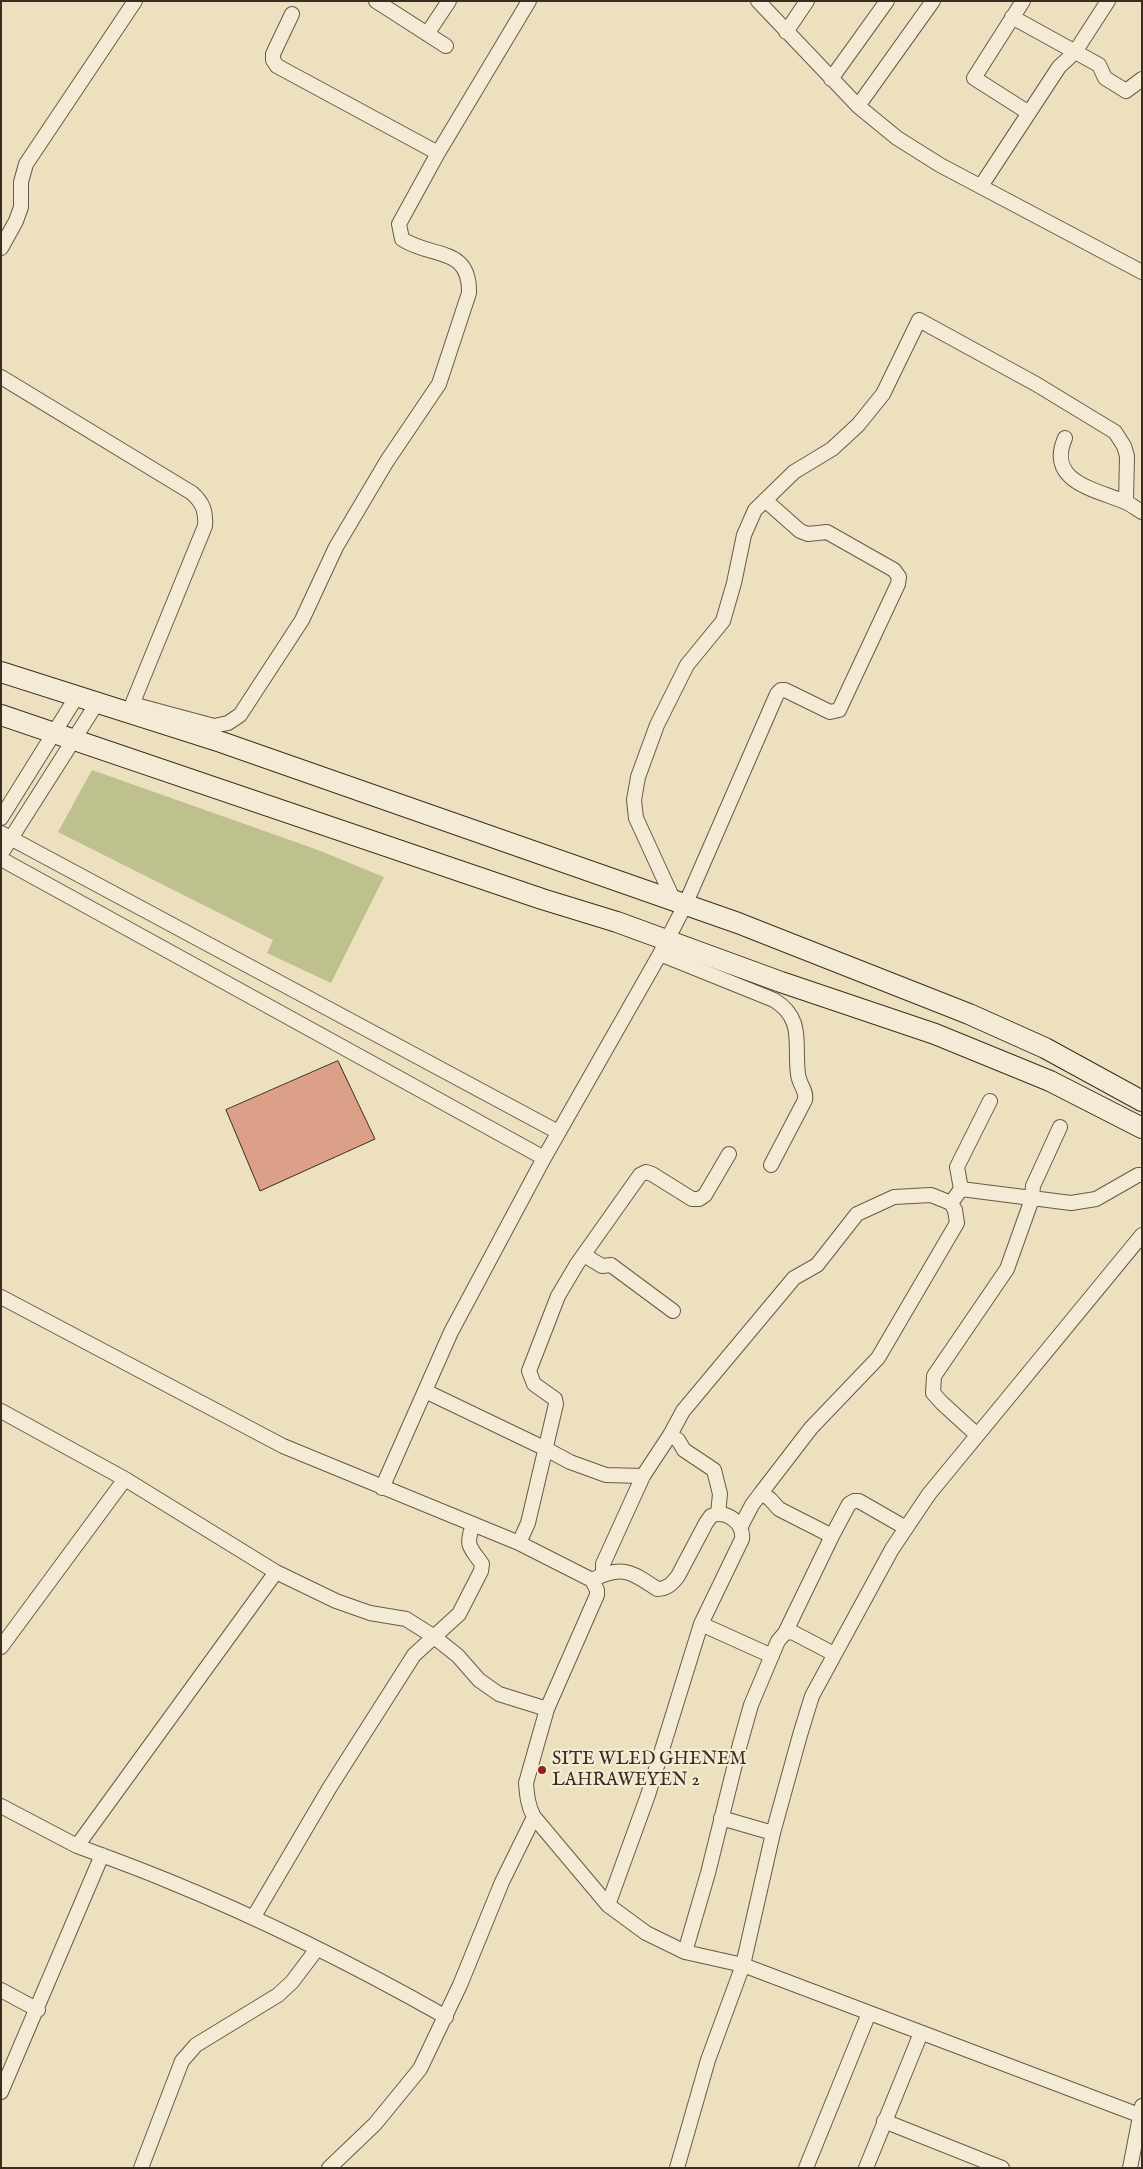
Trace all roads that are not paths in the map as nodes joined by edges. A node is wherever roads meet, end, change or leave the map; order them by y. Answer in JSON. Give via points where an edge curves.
{"nodes":[{"id":1,"x":135,"y":1,"type":"edge"},
{"id":2,"x":376,"y":1,"type":"edge"},
{"id":3,"x":449,"y":1,"type":"edge"},
{"id":4,"x":529,"y":1,"type":"edge"},
{"id":5,"x":758,"y":1,"type":"edge"},
{"id":6,"x":807,"y":1,"type":"edge"},
{"id":7,"x":887,"y":1,"type":"edge"},
{"id":8,"x":933,"y":1,"type":"edge"},
{"id":9,"x":1023,"y":1,"type":"edge"},
{"id":10,"x":1108,"y":1,"type":"edge"},
{"id":11,"x":292,"y":14,"type":"dead end"},
{"id":12,"x":1012,"y":17,"type":"junction"},
{"id":13,"x":786,"y":32,"type":"junction"},
{"id":14,"x":427,"y":34,"type":"junction"},
{"id":15,"x":446,"y":46,"type":"dead end"},
{"id":16,"x":1074,"y":52,"type":"junction"},
{"id":17,"x":831,"y":79,"type":"junction"},
{"id":18,"x":1142,"y":79,"type":"edge"},
{"id":19,"x":858,"y":106,"type":"junction"},
{"id":20,"x":1029,"y":113,"type":"junction"},
{"id":21,"x":438,"y":153,"type":"junction"},
{"id":22,"x":980,"y":186,"type":"junction"},
{"id":23,"x":1,"y":248,"type":"edge"},
{"id":24,"x":1142,"y":272,"type":"edge"},
{"id":25,"x":1,"y":377,"type":"edge"},
{"id":26,"x":1064,"y":438,"type":"dead end"},
{"id":27,"x":765,"y":500,"type":"junction"},
{"id":28,"x":1126,"y":502,"type":"junction"},
{"id":29,"x":1142,"y":512,"type":"edge"},
{"id":30,"x":1,"y":672,"type":"edge"},
{"id":31,"x":77,"y":696,"type":"junction"},
{"id":32,"x":97,"y":703,"type":"junction"},
{"id":33,"x":130,"y":709,"type":"junction"},
{"id":34,"x":1,"y":715,"type":"edge"},
{"id":35,"x":54,"y":732,"type":"junction"},
{"id":36,"x":73,"y":739,"type":"junction"},
{"id":37,"x":1,"y":818,"type":"edge"},
{"id":38,"x":6,"y":836,"type":"edge"},
{"id":39,"x":1,"y":854,"type":"edge"},
{"id":40,"x":1,"y":859,"type":"edge"},
{"id":41,"x":680,"y":903,"type":"junction"},
{"id":42,"x":664,"y":947,"type":"junction"},
{"id":43,"x":990,"y":1101,"type":"dead end"},
{"id":44,"x":1142,"y":1101,"type":"edge"},
{"id":45,"x":1060,"y":1127,"type":"dead end"},
{"id":46,"x":1142,"y":1128,"type":"edge"},
{"id":47,"x":558,"y":1132,"type":"junction"},
{"id":48,"x":729,"y":1154,"type":"dead end"},
{"id":49,"x":544,"y":1158,"type":"junction"},
{"id":50,"x":771,"y":1165,"type":"dead end"},
{"id":51,"x":1142,"y":1175,"type":"edge"},
{"id":52,"x":961,"y":1189,"type":"junction"},
{"id":53,"x":1032,"y":1199,"type":"junction"},
{"id":54,"x":951,"y":1203,"type":"junction"},
{"id":55,"x":1142,"y":1235,"type":"edge"},
{"id":56,"x":584,"y":1255,"type":"junction"},
{"id":57,"x":1,"y":1298,"type":"edge"},
{"id":58,"x":673,"y":1311,"type":"dead end"},
{"id":59,"x":425,"y":1391,"type":"junction"},
{"id":60,"x":1,"y":1411,"type":"edge"},
{"id":61,"x":977,"y":1434,"type":"junction"},
{"id":62,"x":670,"y":1435,"type":"junction"},
{"id":63,"x":546,"y":1448,"type":"junction"},
{"id":64,"x":643,"y":1476,"type":"junction"},
{"id":65,"x":125,"y":1479,"type":"junction"},
{"id":66,"x":382,"y":1488,"type":"junction"},
{"id":67,"x":761,"y":1493,"type":"junction"},
{"id":68,"x":718,"y":1514,"type":"junction"},
{"id":69,"x":472,"y":1524,"type":"junction"},
{"id":70,"x":741,"y":1526,"type":"junction"},
{"id":71,"x":906,"y":1528,"type":"junction"},
{"id":72,"x":832,"y":1536,"type":"junction"},
{"id":73,"x":519,"y":1543,"type":"junction"},
{"id":74,"x":276,"y":1572,"type":"junction"},
{"id":75,"x":597,"y":1577,"type":"junction"},
{"id":76,"x":701,"y":1624,"type":"junction"},
{"id":77,"x":785,"y":1633,"type":"junction"},
{"id":78,"x":433,"y":1636,"type":"junction"},
{"id":79,"x":1,"y":1647,"type":"edge"},
{"id":80,"x":834,"y":1654,"type":"junction"},
{"id":81,"x":772,"y":1656,"type":"junction"},
{"id":82,"x":547,"y":1709,"type":"junction"},
{"id":83,"x":1,"y":1806,"type":"edge"},
{"id":84,"x":534,"y":1817,"type":"junction"},
{"id":85,"x":721,"y":1818,"type":"junction"},
{"id":86,"x":773,"y":1832,"type":"junction"},
{"id":87,"x":77,"y":1846,"type":"junction"},
{"id":88,"x":102,"y":1855,"type":"junction"},
{"id":89,"x":608,"y":1905,"type":"junction"},
{"id":90,"x":253,"y":1918,"type":"junction"},
{"id":91,"x":317,"y":1949,"type":"junction"},
{"id":92,"x":685,"y":1952,"type":"junction"},
{"id":93,"x":743,"y":1965,"type":"junction"},
{"id":94,"x":1,"y":1990,"type":"edge"},
{"id":95,"x":38,"y":2010,"type":"junction"},
{"id":96,"x":869,"y":2013,"type":"junction"},
{"id":97,"x":446,"y":2017,"type":"junction"},
{"id":98,"x":921,"y":2033,"type":"junction"},
{"id":99,"x":1,"y":2092,"type":"edge"},
{"id":100,"x":1141,"y":2110,"type":"edge"},
{"id":101,"x":884,"y":2121,"type":"junction"},
{"id":102,"x":141,"y":2168,"type":"edge"},
{"id":103,"x":328,"y":2168,"type":"edge"},
{"id":104,"x":677,"y":2168,"type":"edge"},
{"id":105,"x":806,"y":2168,"type":"edge"},
{"id":106,"x":866,"y":2168,"type":"edge"},
{"id":107,"x":1002,"y":2168,"type":"edge"},
{"id":108,"x":1130,"y":2168,"type":"edge"}],
"edges":[{"from":1,"to":23,"type":"street","via":[[26,164],[20,182],[21,207]]},
{"from":2,"to":14,"type":"street"},
{"from":3,"to":14,"type":"street"},
{"from":4,"to":21,"type":"street"},
{"from":5,"to":13,"type":"street"},
{"from":6,"to":13,"type":"street"},
{"from":7,"to":17,"type":"street"},
{"from":8,"to":19,"type":"street"},
{"from":9,"to":12,"type":"street"},
{"from":10,"to":16,"type":"street"},
{"from":11,"to":21,"type":"street","via":[[272,54],[277,66]]},
{"from":12,"to":16,"type":"street"},
{"from":12,"to":20,"type":"street","via":[[974,78]]},
{"from":13,"to":17,"type":"street"},
{"from":14,"to":15,"type":"street"},
{"from":16,"to":18,"type":"street","via":[[1100,65],[1105,78],[1126,91]]},
{"from":16,"to":20,"type":"street","via":[[1059,67]]},
{"from":17,"to":19,"type":"street"},
{"from":19,"to":22,"type":"street","via":[[897,138]]},
{"from":20,"to":22,"type":"street"},
{"from":21,"to":33,"type":"street","via":[[399,224],[399,232],[402,239],[410,244],[459,261],[470,279],[469,293],[439,384],[336,547],[302,620],[240,715],[228,723],[214,726]]},
{"from":22,"to":24,"type":"street"},
{"from":25,"to":33,"type":"street","via":[[192,493],[206,512],[205,526]]},
{"from":26,"to":28,"type":"street","via":[[1059,455],[1064,471],[1097,492]]},
{"from":27,"to":28,"type":"street","via":[[794,472],[832,449],[858,424],[883,394],[919,320],[1115,432],[1127,456]]},
{"from":27,"to":41,"type":"street","via":[[755,510],[744,535],[723,621],[687,665],[657,725],[638,777],[634,800],[636,818]]},
{"from":27,"to":41,"type":"street","via":[[800,531],[808,534],[827,532],[894,570],[899,577],[839,710],[830,712],[785,690],[778,692]]},
{"from":28,"to":29,"type":"street"},
{"from":30,"to":31,"type":"street"},
{"from":31,"to":32,"type":"street"},
{"from":31,"to":35,"type":"street"},
{"from":32,"to":33,"type":"street"},
{"from":32,"to":36,"type":"street"},
{"from":33,"to":41,"type":"street"},
{"from":34,"to":35,"type":"street"},
{"from":35,"to":36,"type":"street"},
{"from":35,"to":37,"type":"street"},
{"from":36,"to":38,"type":"street"},
{"from":36,"to":42,"type":"street"},
{"from":38,"to":39,"type":"street"},
{"from":38,"to":47,"type":"street"},
{"from":40,"to":49,"type":"street"},
{"from":41,"to":42,"type":"street"},
{"from":41,"to":44,"type":"street","via":[[969,1014],[1045,1048]]},
{"from":42,"to":46,"type":"street","via":[[935,1034],[1050,1080]]},
{"from":42,"to":47,"type":"street"},
{"from":42,"to":50,"type":"street","via":[[774,1000],[791,1017],[797,1032],[798,1075],[805,1090],[805,1100]]},
{"from":43,"to":52,"type":"street","via":[[957,1166]]},
{"from":45,"to":53,"type":"street","via":[[1033,1186]]},
{"from":47,"to":49,"type":"street"},
{"from":48,"to":56,"type":"street","via":[[705,1195],[699,1199],[692,1199],[652,1174],[640,1175]]},
{"from":49,"to":59,"type":"street","via":[[451,1332]]},
{"from":51,"to":53,"type":"street","via":[[1096,1199],[1071,1203]]},
{"from":52,"to":53,"type":"street"},
{"from":52,"to":54,"type":"street"},
{"from":53,"to":61,"type":"street","via":[[1007,1270],[934,1376],[933,1393]]},
{"from":54,"to":62,"type":"street","via":[[931,1196],[894,1197],[857,1214],[817,1265],[794,1278],[683,1411]]},
{"from":54,"to":67,"type":"street","via":[[957,1223],[878,1358],[812,1428]]},
{"from":55,"to":61,"type":"street"},
{"from":56,"to":58,"type":"street","via":[[602,1266],[611,1265]]},
{"from":56,"to":63,"type":"street","via":[[558,1296],[529,1371],[534,1384],[555,1399]]},
{"from":57,"to":66,"type":"street","via":[[283,1446]]},
{"from":59,"to":63,"type":"street"},
{"from":59,"to":66,"type":"street"},
{"from":60,"to":65,"type":"street"},
{"from":61,"to":71,"type":"street"},
{"from":62,"to":64,"type":"street"},
{"from":62,"to":68,"type":"street","via":[[684,1450],[714,1470],[720,1494]]},
{"from":63,"to":64,"type":"street","via":[[570,1462],[606,1475]]},
{"from":63,"to":73,"type":"street","via":[[528,1523]]},
{"from":64,"to":75,"type":"street"},
{"from":65,"to":74,"type":"street"},
{"from":65,"to":79,"type":"street"},
{"from":66,"to":69,"type":"street"},
{"from":67,"to":70,"type":"street"},
{"from":67,"to":72,"type":"street","via":[[779,1509]]},
{"from":68,"to":70,"type":"street","via":[[737,1521]]},
{"from":68,"to":75,"type":"street","via":[[711,1516],[706,1523],[678,1576],[667,1587],[657,1589],[625,1571],[617,1570]]},
{"from":69,"to":73,"type":"street"},
{"from":69,"to":78,"type":"street","via":[[468,1539],[470,1549],[482,1564],[481,1571],[459,1614]]},
{"from":70,"to":76,"type":"street","via":[[742,1539]]},
{"from":71,"to":72,"type":"street","via":[[854,1501],[849,1504]]},
{"from":71,"to":80,"type":"street"},
{"from":72,"to":77,"type":"street"},
{"from":73,"to":75,"type":"street"},
{"from":74,"to":78,"type":"street","via":[[336,1601],[370,1613],[406,1619]]},
{"from":74,"to":87,"type":"street"},
{"from":75,"to":82,"type":"street","via":[[597,1595]]},
{"from":76,"to":81,"type":"street"},
{"from":76,"to":89,"type":"street","via":[[648,1796]]},
{"from":77,"to":80,"type":"street","via":[[792,1632]]},
{"from":77,"to":81,"type":"street"},
{"from":78,"to":82,"type":"street","via":[[458,1656],[479,1680],[499,1694]]},
{"from":78,"to":90,"type":"street","via":[[414,1655],[363,1734]]},
{"from":80,"to":86,"type":"street","via":[[810,1704]]},
{"from":81,"to":85,"type":"street","via":[[751,1706]]},
{"from":82,"to":84,"type":"street","via":[[526,1783],[529,1807]]},
{"from":83,"to":87,"type":"street"},
{"from":84,"to":89,"type":"street"},
{"from":84,"to":97,"type":"street","via":[[502,1882]]},
{"from":85,"to":86,"type":"street"},
{"from":85,"to":92,"type":"street"},
{"from":86,"to":93,"type":"street"},
{"from":87,"to":88,"type":"street"},
{"from":88,"to":90,"type":"street"},
{"from":88,"to":95,"type":"street"},
{"from":89,"to":92,"type":"street","via":[[646,1933]]},
{"from":90,"to":91,"type":"street"},
{"from":91,"to":97,"type":"street","via":[[374,1976]]},
{"from":91,"to":102,"type":"street","via":[[278,1995],[196,2044],[182,2061]]},
{"from":92,"to":93,"type":"street"},
{"from":93,"to":96,"type":"street"},
{"from":93,"to":104,"type":"street","via":[[708,2060]]},
{"from":94,"to":95,"type":"street"},
{"from":95,"to":99,"type":"street"},
{"from":96,"to":98,"type":"street"},
{"from":96,"to":105,"type":"street"},
{"from":97,"to":103,"type":"street","via":[[420,2069],[407,2087],[375,2124]]},
{"from":98,"to":100,"type":"street"},
{"from":98,"to":101,"type":"street"},
{"from":100,"to":108,"type":"street"},
{"from":101,"to":106,"type":"street"},
{"from":101,"to":107,"type":"street"}]}
